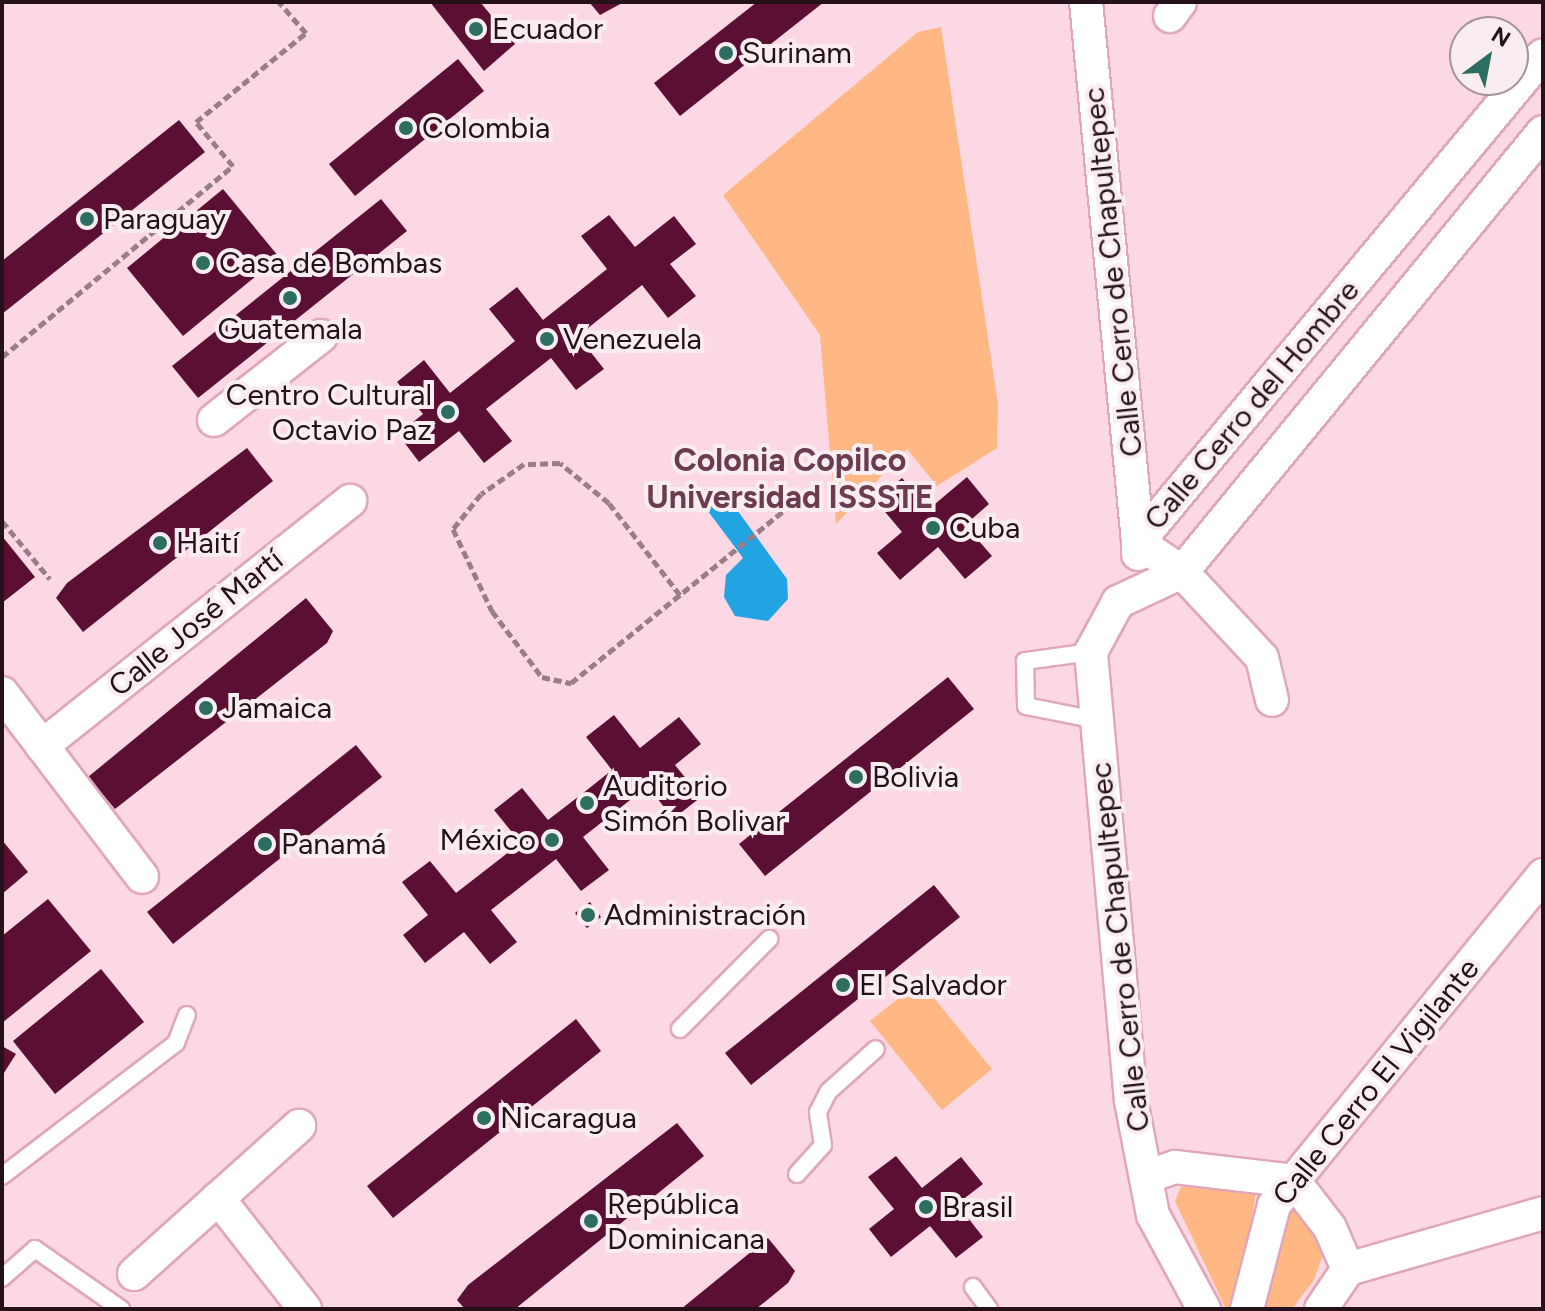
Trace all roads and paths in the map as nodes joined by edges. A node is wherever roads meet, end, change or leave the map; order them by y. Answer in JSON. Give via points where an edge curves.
{"nodes":[{"id":1,"x":279,"y":2,"type":"edge"},
{"id":2,"x":1086,"y":2,"type":"edge"},
{"id":3,"x":1543,"y":55,"type":"edge"},
{"id":4,"x":1543,"y":132,"type":"edge"},
{"id":5,"x":321,"y":336,"type":"dead end"},
{"id":6,"x":2,"y":357,"type":"edge"},
{"id":7,"x":214,"y":420,"type":"dead end"},
{"id":8,"x":819,"y":482,"type":"dead end"},
{"id":9,"x":350,"y":501,"type":"dead end"},
{"id":10,"x":2,"y":521,"type":"edge"},
{"id":11,"x":1138,"y":542,"type":"junction"},
{"id":12,"x":1182,"y":572,"type":"junction"},
{"id":13,"x":50,"y":579,"type":"dead end"},
{"id":14,"x":1137,"y":587,"type":"junction"},
{"id":15,"x":680,"y":595,"type":"junction"},
{"id":16,"x":1091,"y":652,"type":"junction"},
{"id":17,"x":2,"y":693,"type":"edge"},
{"id":18,"x":1272,"y":700,"type":"dead end"},
{"id":19,"x":1097,"y":720,"type":"junction"},
{"id":20,"x":42,"y":746,"type":"junction"},
{"id":21,"x":1543,"y":875,"type":"edge"},
{"id":22,"x":142,"y":877,"type":"dead end"},
{"id":23,"x":769,"y":939,"type":"dead end"},
{"id":24,"x":187,"y":1015,"type":"dead end"},
{"id":25,"x":680,"y":1029,"type":"dead end"},
{"id":26,"x":876,"y":1049,"type":"dead end"},
{"id":27,"x":299,"y":1126,"type":"dead end"},
{"id":28,"x":797,"y":1174,"type":"dead end"},
{"id":29,"x":2,"y":1176,"type":"edge"},
{"id":30,"x":1146,"y":1177,"type":"junction"},
{"id":31,"x":1294,"y":1181,"type":"junction"},
{"id":32,"x":218,"y":1198,"type":"junction"},
{"id":33,"x":1543,"y":1213,"type":"edge"},
{"id":34,"x":134,"y":1274,"type":"dead end"},
{"id":35,"x":2,"y":1278,"type":"edge"},
{"id":36,"x":973,"y":1287,"type":"dead end"},
{"id":37,"x":1339,"y":1296,"type":"edge"},
{"id":38,"x":98,"y":1301,"type":"edge"},
{"id":39,"x":121,"y":1309,"type":"edge"},
{"id":40,"x":305,"y":1309,"type":"edge"},
{"id":41,"x":989,"y":1309,"type":"edge"},
{"id":42,"x":1204,"y":1309,"type":"edge"},
{"id":43,"x":1247,"y":1309,"type":"edge"}],
"edges":[{"from":1,"to":6,"type":"path","via":[[306,33],[196,122],[233,166]]},
{"from":2,"to":11,"type":"street","name":"Calle Cerro de Chapultepec"},
{"from":3,"to":11,"type":"street","name":"Calle Cerro del Hombre"},
{"from":4,"to":12,"type":"street","name":"Calle Cerro del Hombre"},
{"from":5,"to":7,"type":"street"},
{"from":8,"to":15,"type":"path"},
{"from":9,"to":20,"type":"street","name":"Calle José Martí"},
{"from":10,"to":13,"type":"path"},
{"from":11,"to":12,"type":"street"},
{"from":11,"to":14,"type":"street","name":"Calle Cerro del Hombre"},
{"from":12,"to":14,"type":"street","name":"Calle Cerro del Hombre"},
{"from":12,"to":18,"type":"street","via":[[1262,658]]},
{"from":14,"to":16,"type":"street","via":[[1111,610]]},
{"from":15,"to":15,"type":"path","via":[[571,683],[542,677],[492,611],[453,529],[481,494],[524,464],[560,463],[609,503]]},
{"from":16,"to":19,"type":"street","name":"Calle Cerro de Chapultepec"},
{"from":16,"to":19,"type":"lane","via":[[1025,661],[1026,706]]},
{"from":17,"to":20,"type":"street"},
{"from":19,"to":30,"type":"street","name":"Calle Cerro de Chapultepec","via":[[1131,1101]]},
{"from":20,"to":22,"type":"street"},
{"from":21,"to":31,"type":"street","name":"Calle Cerro El Vigilante"},
{"from":23,"to":25,"type":"lane"},
{"from":24,"to":29,"type":"lane","via":[[176,1043]]},
{"from":26,"to":28,"type":"lane","via":[[828,1092],[818,1112],[823,1145]]},
{"from":27,"to":32,"type":"street"},
{"from":30,"to":31,"type":"street","via":[[1175,1167]]},
{"from":30,"to":42,"type":"street","name":"Calle Cerro de Chapultepec","via":[[1153,1215]]},
{"from":31,"to":37,"type":"street","via":[[1330,1228]]},
{"from":31,"to":43,"type":"street","name":"Calle Cerro El Vigilante","via":[[1274,1205]]},
{"from":32,"to":34,"type":"street"},
{"from":32,"to":40,"type":"street"},
{"from":33,"to":37,"type":"street"},
{"from":35,"to":38,"type":"lane","via":[[35,1249]]},
{"from":36,"to":41,"type":"lane"},
{"from":38,"to":39,"type":"lane"}]}
